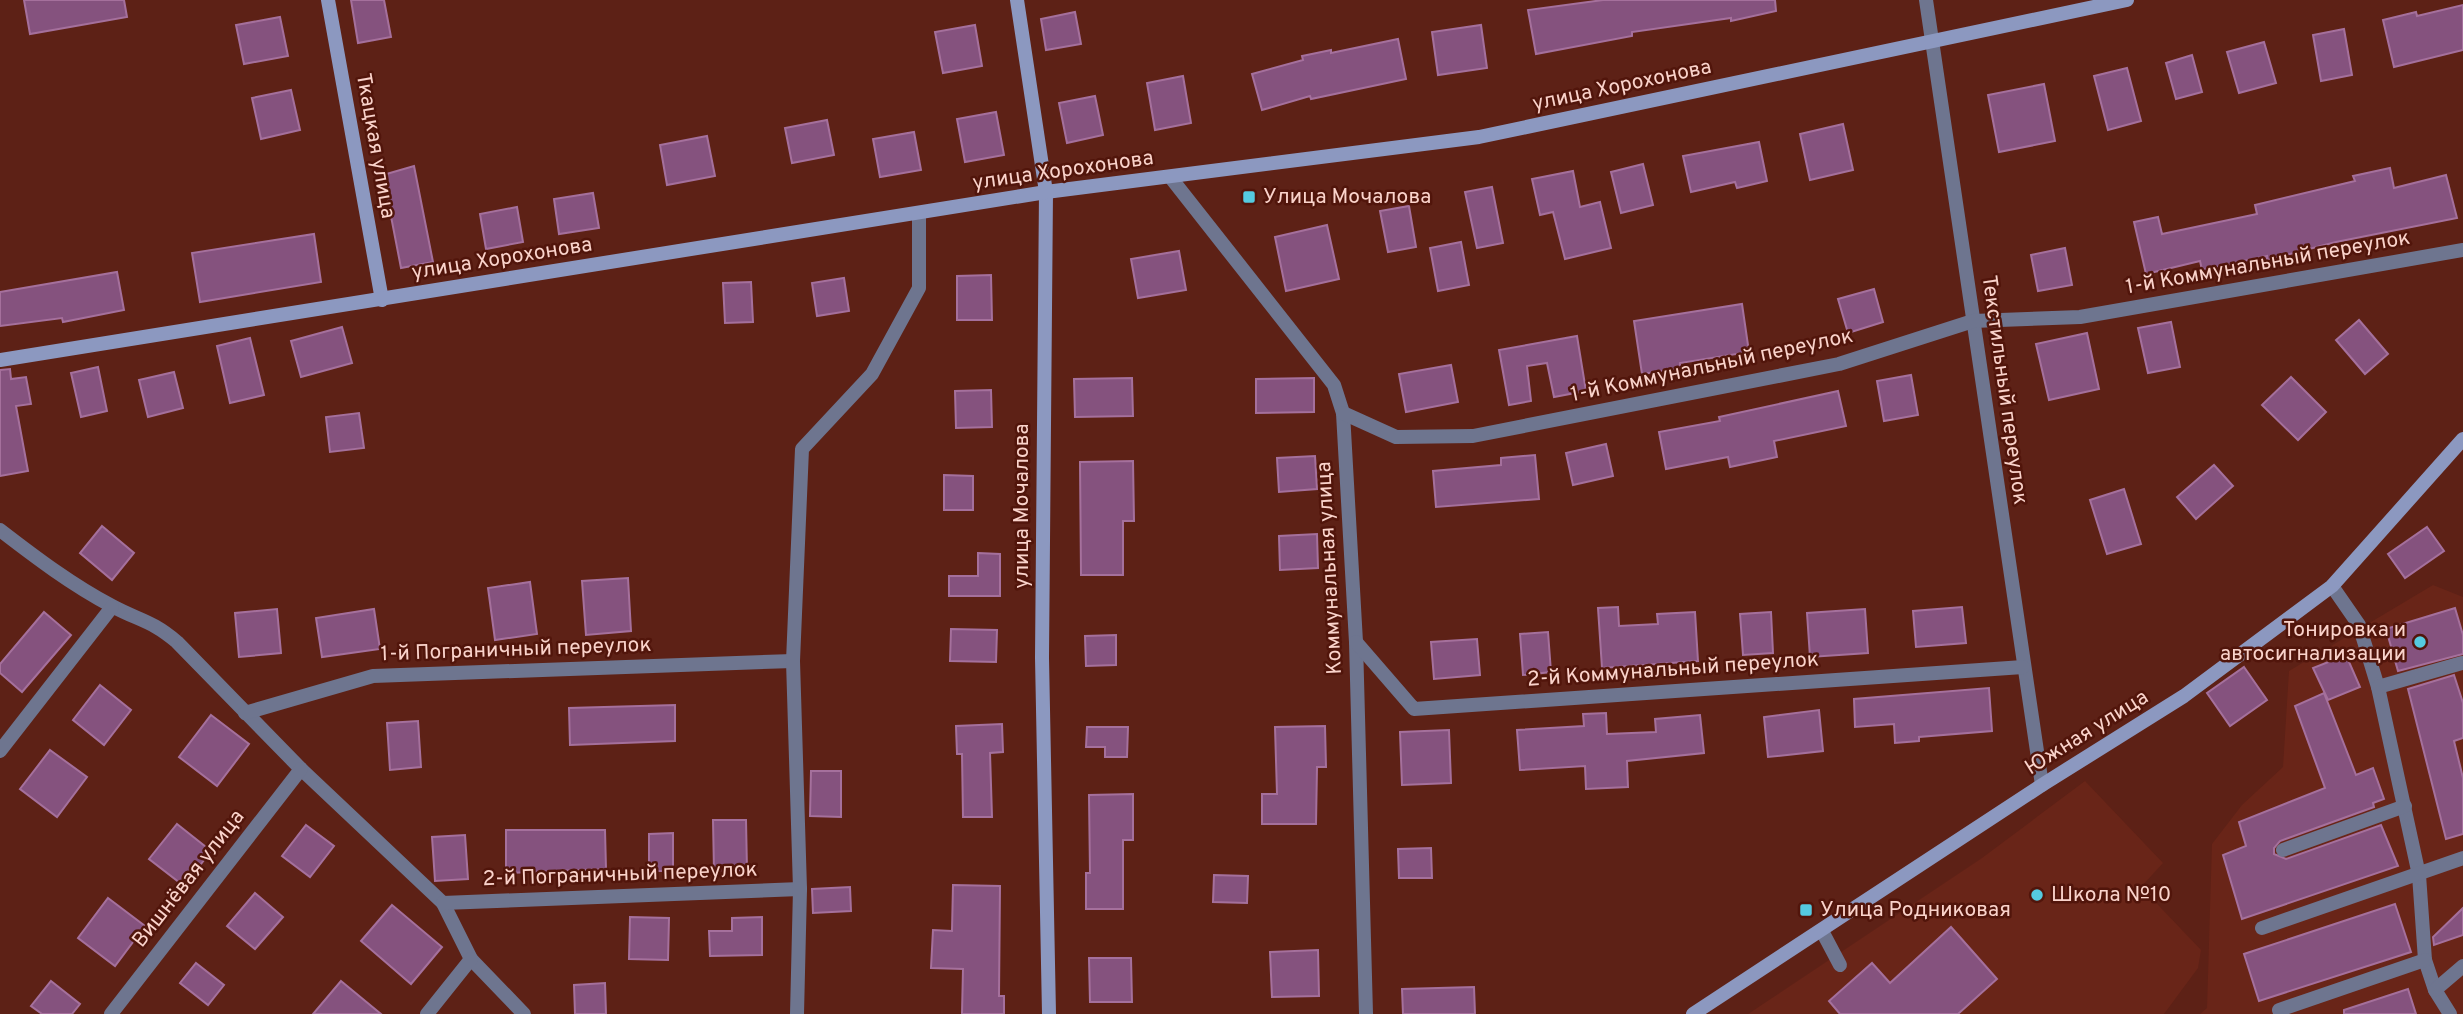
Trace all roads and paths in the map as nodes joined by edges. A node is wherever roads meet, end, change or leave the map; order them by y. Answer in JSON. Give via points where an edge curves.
{"nodes":[{"id":1,"x":328,"y":0,"type":"edge"},
{"id":2,"x":1017,"y":0,"type":"edge"},
{"id":3,"x":1926,"y":0,"type":"edge"},
{"id":4,"x":2127,"y":0,"type":"edge"},
{"id":5,"x":1932,"y":42,"type":"junction"},
{"id":6,"x":1171,"y":178,"type":"junction"},
{"id":7,"x":1046,"y":192,"type":"junction"},
{"id":8,"x":919,"y":213,"type":"junction"},
{"id":9,"x":2463,"y":250,"type":"edge"},
{"id":10,"x":382,"y":300,"type":"junction"},
{"id":11,"x":1973,"y":321,"type":"junction"},
{"id":12,"x":0,"y":360,"type":"edge"},
{"id":13,"x":1343,"y":413,"type":"junction"},
{"id":14,"x":2463,"y":439,"type":"edge"},
{"id":15,"x":0,"y":530,"type":"edge"},
{"id":16,"x":2332,"y":586,"type":"junction"},
{"id":17,"x":113,"y":607,"type":"junction"},
{"id":18,"x":1356,"y":642,"type":"junction"},
{"id":19,"x":793,"y":661,"type":"junction"},
{"id":20,"x":2462,"y":663,"type":"edge"},
{"id":21,"x":2023,"y":667,"type":"junction"},
{"id":22,"x":2378,"y":687,"type":"junction"},
{"id":23,"x":245,"y":713,"type":"junction"},
{"id":24,"x":0,"y":751,"type":"edge"},
{"id":25,"x":301,"y":769,"type":"junction"},
{"id":26,"x":2042,"y":785,"type":"junction"},
{"id":27,"x":2405,"y":806,"type":"junction"},
{"id":28,"x":2283,"y":850,"type":"dead end"},
{"id":29,"x":2463,"y":858,"type":"edge"},
{"id":30,"x":2419,"y":875,"type":"junction"},
{"id":31,"x":800,"y":889,"type":"junction"},
{"id":32,"x":443,"y":903,"type":"junction"},
{"id":33,"x":2262,"y":928,"type":"dead end"},
{"id":34,"x":1822,"y":931,"type":"junction"},
{"id":35,"x":471,"y":959,"type":"junction"},
{"id":36,"x":2426,"y":960,"type":"junction"},
{"id":37,"x":1840,"y":965,"type":"dead end"},
{"id":38,"x":2463,"y":966,"type":"edge"},
{"id":39,"x":2435,"y":990,"type":"junction"},
{"id":40,"x":2279,"y":1010,"type":"dead end"},
{"id":41,"x":111,"y":1014,"type":"edge"},
{"id":42,"x":427,"y":1014,"type":"edge"},
{"id":43,"x":524,"y":1014,"type":"edge"},
{"id":44,"x":797,"y":1014,"type":"edge"},
{"id":45,"x":1049,"y":1014,"type":"edge"},
{"id":46,"x":1366,"y":1014,"type":"edge"},
{"id":47,"x":1693,"y":1014,"type":"edge"},
{"id":48,"x":2450,"y":1014,"type":"edge"}],
"edges":[{"from":1,"to":10,"type":"street","name":"Ткацкая улица"},
{"from":2,"to":7,"type":"street","name":"улица Мочалова"},
{"from":3,"to":5,"type":"street","name":"Текстильный переулок"},
{"from":4,"to":5,"type":"street","name":"улица Хорохонова"},
{"from":5,"to":6,"type":"street","name":"улица Хорохонова","via":[[1479,137]]},
{"from":5,"to":11,"type":"street","name":"Текстильный переулок"},
{"from":6,"to":7,"type":"street","name":"улица Хорохонова"},
{"from":6,"to":13,"type":"street","name":"Коммунальная улица","via":[[1334,385]]},
{"from":7,"to":8,"type":"street","name":"улица Хорохонова"},
{"from":7,"to":45,"type":"street","name":"улица Мочалова","via":[[1042,658]]},
{"from":8,"to":10,"type":"street","name":"улица Хорохонова"},
{"from":8,"to":19,"type":"street","via":[[919,288],[872,374],[802,449]]},
{"from":9,"to":11,"type":"street","name":"1-й Коммунальный переулок","via":[[2080,317]]},
{"from":10,"to":12,"type":"street","name":"улица Хорохонова"},
{"from":11,"to":13,"type":"street","name":"1-й Коммунальный переулок","via":[[1839,364],[1473,436],[1395,437]]},
{"from":11,"to":21,"type":"street","name":"Текстильный переулок"},
{"from":13,"to":18,"type":"street","name":"Коммунальная улица"},
{"from":14,"to":16,"type":"street","name":"Южная улица"},
{"from":15,"to":17,"type":"street"},
{"from":16,"to":22,"type":"street","via":[[2359,625]]},
{"from":16,"to":26,"type":"street","name":"Южная улица","via":[[2184,696]]},
{"from":17,"to":23,"type":"street","via":[[155,623]]},
{"from":17,"to":24,"type":"street"},
{"from":18,"to":21,"type":"street","name":"2-й Коммунальный переулок","via":[[1414,709]]},
{"from":18,"to":46,"type":"street","name":"Коммунальная улица"},
{"from":19,"to":23,"type":"street","name":"1-й Пограничный переулок","via":[[373,676]]},
{"from":19,"to":31,"type":"street"},
{"from":20,"to":22,"type":"street"},
{"from":21,"to":26,"type":"street","name":"Текстильный переулок"},
{"from":22,"to":27,"type":"street"},
{"from":23,"to":25,"type":"street"},
{"from":25,"to":32,"type":"street"},
{"from":25,"to":41,"type":"street","name":"Вишнёвая улица"},
{"from":26,"to":34,"type":"street","name":"Южная улица"},
{"from":27,"to":28,"type":"street"},
{"from":27,"to":30,"type":"street"},
{"from":29,"to":30,"type":"street"},
{"from":30,"to":33,"type":"street"},
{"from":30,"to":36,"type":"street"},
{"from":31,"to":32,"type":"street","name":"2-й Пограничный переулок"},
{"from":31,"to":44,"type":"street"},
{"from":32,"to":35,"type":"street"},
{"from":34,"to":37,"type":"street"},
{"from":34,"to":47,"type":"street","name":"Южная улица"},
{"from":35,"to":42,"type":"street"},
{"from":35,"to":43,"type":"street"},
{"from":36,"to":39,"type":"street"},
{"from":36,"to":40,"type":"street"},
{"from":38,"to":39,"type":"street"},
{"from":39,"to":48,"type":"street"}]}
